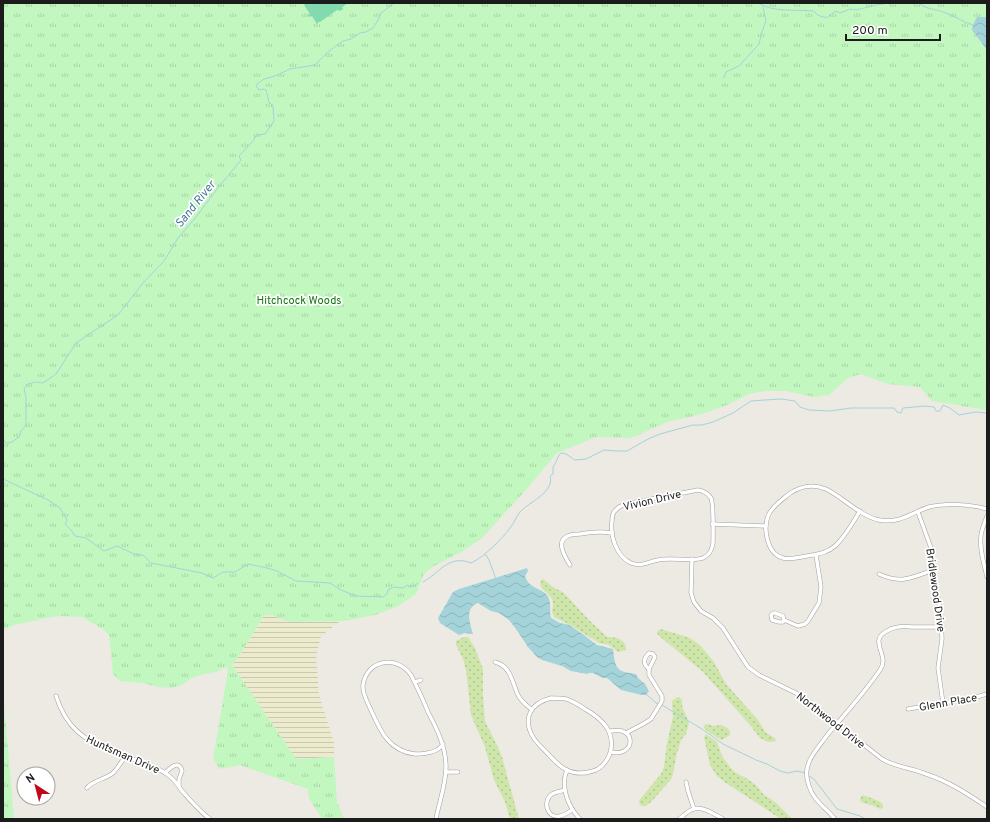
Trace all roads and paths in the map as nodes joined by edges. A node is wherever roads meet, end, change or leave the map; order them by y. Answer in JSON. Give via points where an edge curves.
{"nodes":[{"id":1,"x":987,"y":509,"type":"edge"},
{"id":2,"x":860,"y":511,"type":"junction"},
{"id":3,"x":918,"y":512,"type":"junction"},
{"id":4,"x":987,"y":516,"type":"edge"},
{"id":5,"x":712,"y":524,"type":"junction"},
{"id":6,"x":766,"y":526,"type":"junction"},
{"id":7,"x":611,"y":533,"type":"junction"},
{"id":8,"x":816,"y":555,"type":"junction"},
{"id":9,"x":692,"y":559,"type":"junction"},
{"id":10,"x":570,"y":566,"type":"dead end"},
{"id":11,"x":933,"y":570,"type":"junction"},
{"id":12,"x":879,"y":574,"type":"dead end"},
{"id":13,"x":987,"y":577,"type":"edge"},
{"id":14,"x":784,"y":620,"type":"dead end"},
{"id":15,"x":942,"y":627,"type":"junction"},
{"id":16,"x":495,"y":662,"type":"dead end"},
{"id":17,"x":649,"y":669,"type":"dead end"},
{"id":18,"x":422,"y":680,"type":"dead end"},
{"id":19,"x":415,"y":682,"type":"junction"},
{"id":20,"x":987,"y":694,"type":"edge"},
{"id":21,"x":56,"y":696,"type":"dead end"},
{"id":22,"x":943,"y":703,"type":"junction"},
{"id":23,"x":531,"y":709,"type":"junction"},
{"id":24,"x":908,"y":709,"type":"dead end"},
{"id":25,"x":837,"y":724,"type":"junction"},
{"id":26,"x":440,"y":725,"type":"dead end"},
{"id":27,"x":436,"y":728,"type":"junction"},
{"id":28,"x":609,"y":731,"type":"junction"},
{"id":29,"x":626,"y":733,"type":"junction"},
{"id":30,"x":442,"y":744,"type":"junction"},
{"id":31,"x":611,"y":752,"type":"junction"},
{"id":32,"x":125,"y":757,"type":"junction"},
{"id":33,"x":567,"y":770,"type":"junction"},
{"id":34,"x":446,"y":772,"type":"junction"},
{"id":35,"x":458,"y":772,"type":"dead end"},
{"id":36,"x":165,"y":773,"type":"junction"},
{"id":37,"x":686,"y":782,"type":"dead end"},
{"id":38,"x":179,"y":787,"type":"junction"},
{"id":39,"x":87,"y":788,"type":"dead end"},
{"id":40,"x":565,"y":790,"type":"junction"},
{"id":41,"x":987,"y":806,"type":"edge"},
{"id":42,"x":694,"y":809,"type":"junction"},
{"id":43,"x":572,"y":810,"type":"junction"},
{"id":44,"x":210,"y":819,"type":"edge"},
{"id":45,"x":436,"y":819,"type":"edge"},
{"id":46,"x":580,"y":819,"type":"edge"},
{"id":47,"x":679,"y":819,"type":"edge"},
{"id":48,"x":722,"y":819,"type":"edge"},
{"id":49,"x":835,"y":819,"type":"edge"}],
"edges":[{"from":1,"to":3,"type":"street","via":[[970,505],[944,505]]},
{"from":2,"to":3,"type":"street","via":[[872,518],[887,521]]},
{"from":2,"to":6,"type":"street","via":[[826,489],[807,486],[790,492],[774,507]]},
{"from":2,"to":8,"type":"street","via":[[837,544]]},
{"from":3,"to":11,"type":"street","name":"Bridlewood Drive","via":[[931,548]]},
{"from":4,"to":13,"type":"street","via":[[981,540]]},
{"from":5,"to":6,"type":"street"},
{"from":5,"to":7,"type":"street","name":"Vivion Drive","via":[[711,499],[698,490],[621,506],[613,514]]},
{"from":5,"to":9,"type":"street","name":"Vivion Drive","via":[[712,550],[703,558]]},
{"from":6,"to":8,"type":"street","via":[[770,548],[779,556],[794,558]]},
{"from":7,"to":9,"type":"street","name":"Vivion Drive","via":[[622,555],[632,563],[642,565],[658,560]]},
{"from":7,"to":10,"type":"street","via":[[592,532],[566,537],[562,546]]},
{"from":8,"to":14,"type":"street","via":[[821,587],[819,603],[805,624],[797,625]]},
{"from":9,"to":25,"type":"street","name":"Northwood Drive","via":[[691,593],[694,602],[701,611],[723,628],[746,664],[759,675],[802,696]]},
{"from":11,"to":12,"type":"street","via":[[902,580]]},
{"from":11,"to":15,"type":"street","name":"Bridlewood Drive"},
{"from":15,"to":22,"type":"street","name":"Bridlewood Drive","via":[[938,670]]},
{"from":15,"to":25,"type":"street","via":[[900,627],[882,634],[878,642],[883,658],[882,667]]},
{"from":16,"to":23,"type":"street","via":[[506,668],[520,698]]},
{"from":17,"to":29,"type":"street","via":[[649,675],[662,696],[662,701],[651,719]]},
{"from":18,"to":19,"type":"street"},
{"from":19,"to":27,"type":"street"},
{"from":19,"to":30,"type":"street","via":[[404,667],[393,662],[377,664],[370,670],[364,683],[364,693],[381,732],[396,747],[420,754],[438,750]]},
{"from":20,"to":22,"type":"street","name":"Glenn Place"},
{"from":21,"to":32,"type":"street","name":"Huntsman Drive","via":[[64,715],[78,733],[99,746]]},
{"from":22,"to":24,"type":"street","name":"Glenn Place"},
{"from":23,"to":28,"type":"street","via":[[543,700],[567,699],[593,714]]},
{"from":23,"to":33,"type":"street","via":[[529,720],[532,734],[541,747]]},
{"from":25,"to":41,"type":"street","name":"Northwood Drive","via":[[886,762],[931,775]]},
{"from":25,"to":49,"type":"street","via":[[812,756],[807,773],[808,784],[814,795]]},
{"from":26,"to":27,"type":"street"},
{"from":27,"to":30,"type":"street"},
{"from":28,"to":29,"type":"street","via":[[620,730]]},
{"from":28,"to":31,"type":"street"},
{"from":29,"to":31,"type":"street","via":[[630,740],[627,748],[621,752]]},
{"from":30,"to":34,"type":"street"},
{"from":31,"to":33,"type":"street","via":[[604,764],[595,771],[581,773]]},
{"from":32,"to":36,"type":"street","name":"Huntsman Drive"},
{"from":32,"to":39,"type":"street","via":[[112,773],[93,782]]},
{"from":33,"to":40,"type":"street"},
{"from":34,"to":35,"type":"street"},
{"from":34,"to":45,"type":"street"},
{"from":36,"to":38,"type":"street","name":"Huntsman Drive"},
{"from":36,"to":38,"type":"street","name":"Huntsman Drive","via":[[174,765],[180,766],[182,771]]},
{"from":37,"to":42,"type":"street"},
{"from":38,"to":44,"type":"street","name":"Huntsman Drive","via":[[195,807]]},
{"from":40,"to":43,"type":"street"},
{"from":40,"to":43,"type":"street","via":[[550,796],[548,810],[552,814],[562,816]]},
{"from":42,"to":47,"type":"street"},
{"from":42,"to":48,"type":"street","via":[[708,811]]},
{"from":43,"to":46,"type":"street"}]}
